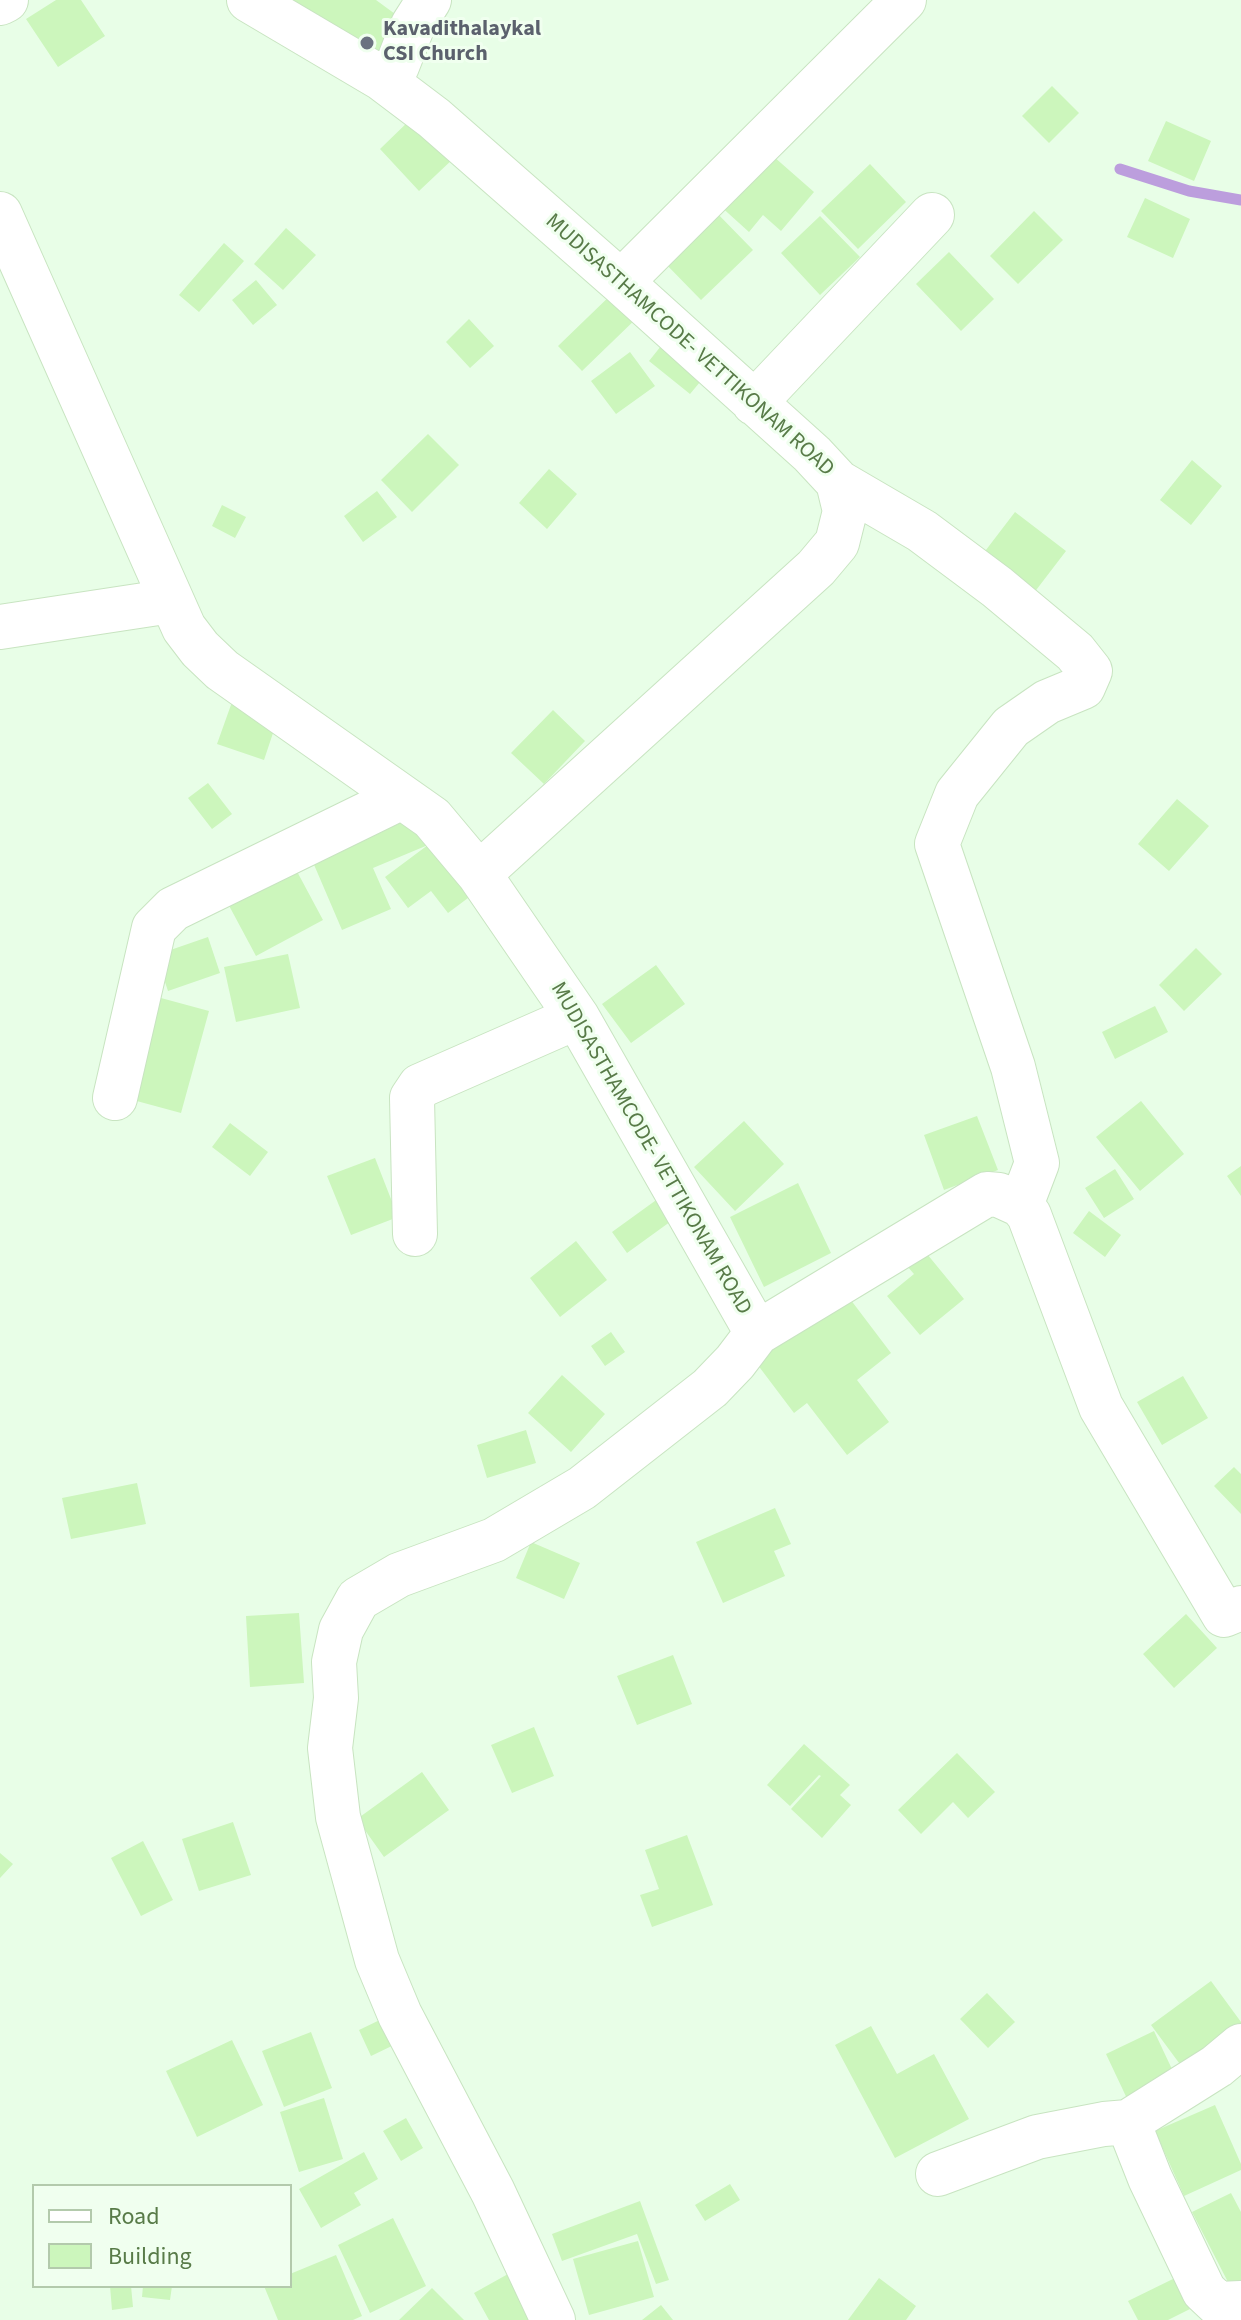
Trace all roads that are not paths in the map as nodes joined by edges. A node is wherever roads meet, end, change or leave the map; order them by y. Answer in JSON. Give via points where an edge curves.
{"nodes":[{"id":1,"x":6,"y":0,"type":"edge"},
{"id":2,"x":249,"y":0,"type":"edge"},
{"id":3,"x":429,"y":0,"type":"edge"},
{"id":4,"x":904,"y":0,"type":"edge"},
{"id":5,"x":0,"y":3,"type":"edge"},
{"id":6,"x":381,"y":78,"type":"junction"},
{"id":7,"x":0,"y":214,"type":"edge"},
{"id":8,"x":932,"y":215,"type":"dead end"},
{"id":9,"x":621,"y":282,"type":"junction"},
{"id":10,"x":754,"y":403,"type":"junction"},
{"id":11,"x":838,"y":482,"type":"junction"},
{"id":12,"x":171,"y":601,"type":"junction"},
{"id":13,"x":0,"y":627,"type":"edge"},
{"id":14,"x":402,"y":797,"type":"junction"},
{"id":15,"x":479,"y":874,"type":"junction"},
{"id":16,"x":577,"y":1017,"type":"junction"},
{"id":17,"x":115,"y":1098,"type":"dead end"},
{"id":18,"x":1021,"y":1205,"type":"junction"},
{"id":19,"x":415,"y":1234,"type":"dead end"},
{"id":20,"x":757,"y":1333,"type":"junction"},
{"id":21,"x":1235,"y":1622,"type":"edge"},
{"id":22,"x":1241,"y":2046,"type":"edge"},
{"id":23,"x":1128,"y":2122,"type":"junction"},
{"id":24,"x":938,"y":2174,"type":"dead end"},
{"id":25,"x":1241,"y":2303,"type":"edge"},
{"id":26,"x":553,"y":2320,"type":"edge"}],
"edges":[{"from":1,"to":5,"type":"street"},
{"from":2,"to":6,"type":"street","name":"MUDISASTHAMCODE- VETTIKONAM ROAD"},
{"from":3,"to":6,"type":"street","via":[[397,66]]},
{"from":4,"to":9,"type":"street"},
{"from":6,"to":9,"type":"street","name":"MUDISASTHAMCODE- VETTIKONAM ROAD"},
{"from":7,"to":12,"type":"street","name":"MUDISASTHAMCODE- VETTIKONAM ROAD"},
{"from":8,"to":10,"type":"street"},
{"from":9,"to":10,"type":"street","name":"MUDISASTHAMCODE- VETTIKONAM ROAD"},
{"from":10,"to":11,"type":"street","name":"MUDISASTHAMCODE- VETTIKONAM ROAD"},
{"from":11,"to":15,"type":"street","name":"MUDISASTHAMCODE- VETTIKONAM ROAD","via":[[845,511],[837,543],[816,568]]},
{"from":11,"to":18,"type":"street","via":[[922,531],[997,587],[1075,652],[1090,671],[1083,687],[1047,702],[1011,727],[957,794],[937,844],[1013,1067],[1037,1163]]},
{"from":12,"to":13,"type":"street"},
{"from":12,"to":14,"type":"street","name":"MUDISASTHAMCODE- VETTIKONAM ROAD","via":[[184,628],[222,670]]},
{"from":14,"to":15,"type":"street","name":"MUDISASTHAMCODE- VETTIKONAM ROAD","via":[[432,818]]},
{"from":14,"to":17,"type":"street","via":[[173,909],[154,928]]},
{"from":15,"to":16,"type":"street","name":"MUDISASTHAMCODE- VETTIKONAM ROAD"},
{"from":16,"to":19,"type":"street","via":[[420,1086],[412,1098]]},
{"from":16,"to":20,"type":"street","name":"MUDISASTHAMCODE- VETTIKONAM ROAD"},
{"from":18,"to":20,"type":"street","name":"MUDISASTHAMCODE- VETTIKONAM ROAD","via":[[987,1194]]},
{"from":18,"to":21,"type":"street","via":[[1101,1407]]},
{"from":20,"to":26,"type":"street","via":[[710,1388],[582,1488],[494,1540],[399,1575],[358,1599],[341,1630],[334,1662],[330,1748],[338,1817],[377,1960]]},
{"from":22,"to":23,"type":"street"},
{"from":23,"to":24,"type":"street","via":[[1037,2137]]},
{"from":23,"to":25,"type":"street","via":[[1204,2291],[1218,2304]]}]}
